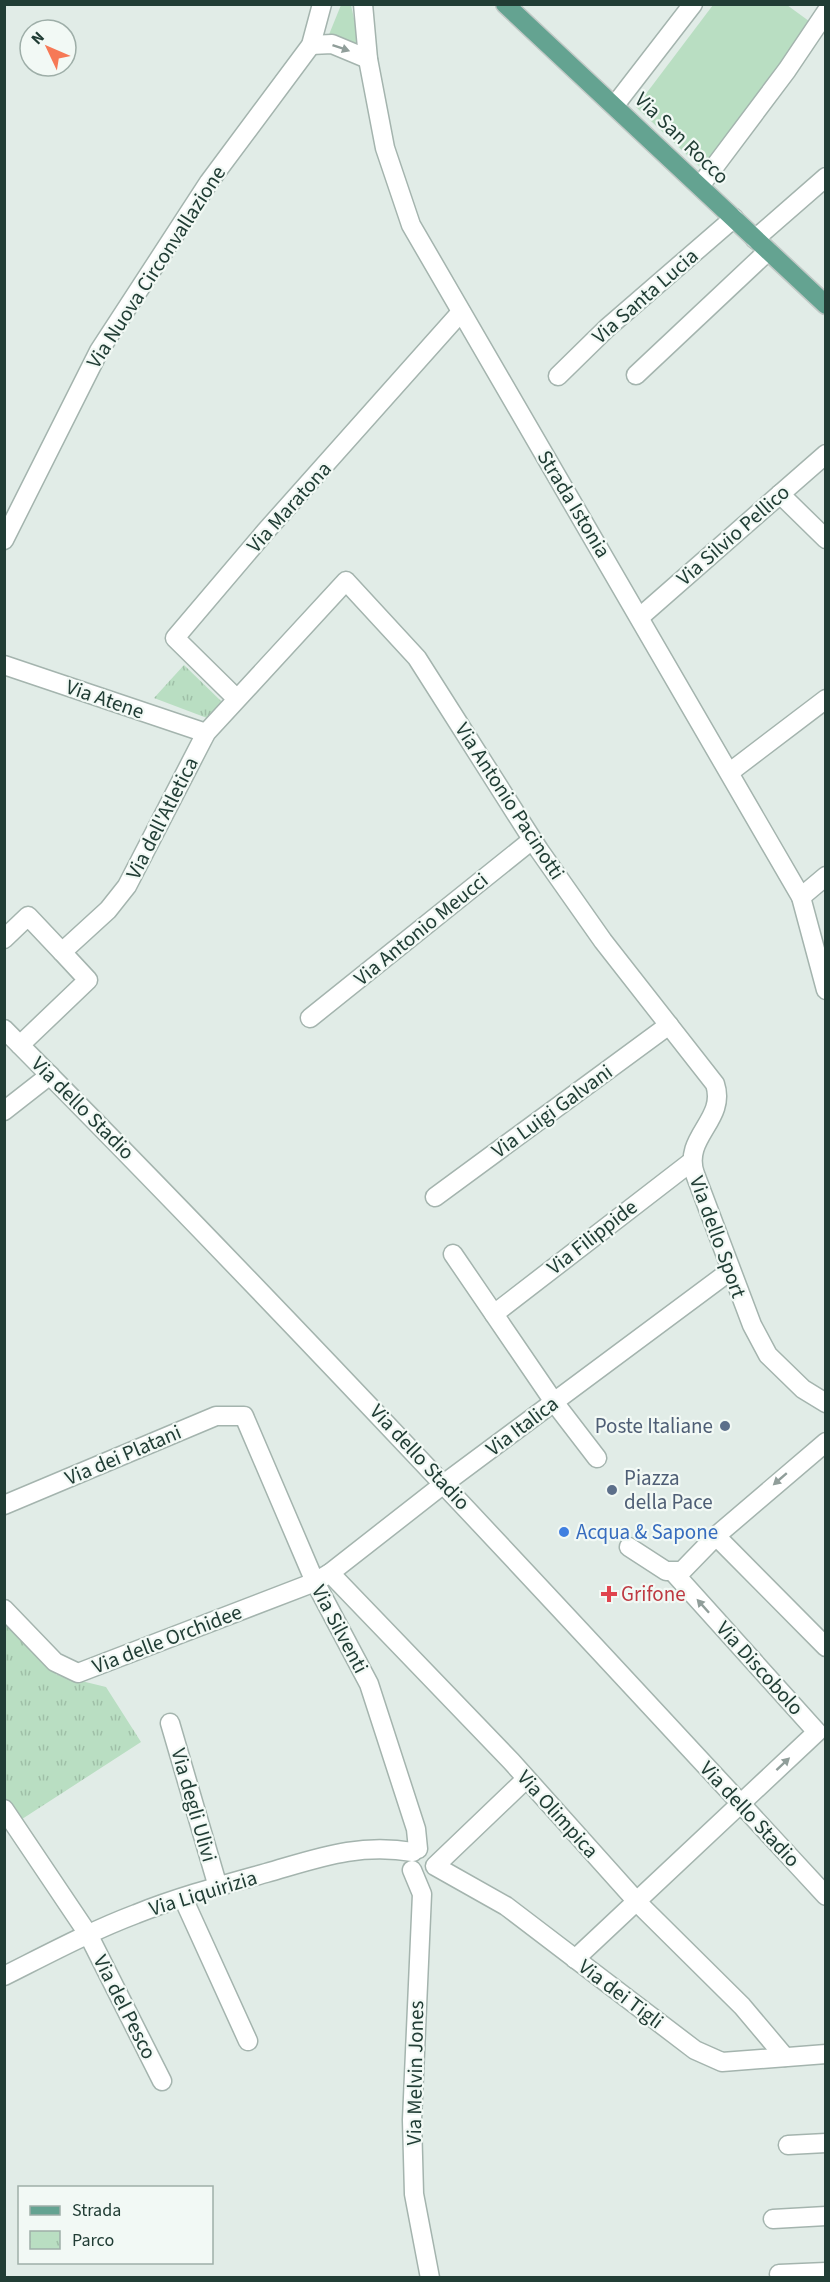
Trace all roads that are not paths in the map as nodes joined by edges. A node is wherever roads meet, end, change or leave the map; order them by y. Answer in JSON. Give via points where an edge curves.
{"nodes":[{"id":1,"x":322,"y":4,"type":"edge"},
{"id":2,"x":363,"y":4,"type":"edge"},
{"id":3,"x":505,"y":4,"type":"edge"},
{"id":4,"x":693,"y":4,"type":"edge"},
{"id":5,"x":825,"y":12,"type":"edge"},
{"id":6,"x":311,"y":45,"type":"junction"},
{"id":7,"x":368,"y":59,"type":"junction"},
{"id":8,"x":615,"y":105,"type":"junction"},
{"id":9,"x":825,"y":177,"type":"edge"},
{"id":10,"x":700,"y":186,"type":"junction"},
{"id":11,"x":734,"y":218,"type":"junction"},
{"id":12,"x":761,"y":245,"type":"junction"},
{"id":13,"x":825,"y":305,"type":"edge"},
{"id":14,"x":461,"y":312,"type":"junction"},
{"id":15,"x":636,"y":375,"type":"dead end"},
{"id":16,"x":558,"y":376,"type":"dead end"},
{"id":17,"x":825,"y":454,"type":"edge"},
{"id":18,"x":780,"y":494,"type":"junction"},
{"id":19,"x":825,"y":539,"type":"edge"},
{"id":20,"x":4,"y":540,"type":"edge"},
{"id":21,"x":346,"y":581,"type":"joint"},
{"id":22,"x":640,"y":617,"type":"junction"},
{"id":23,"x":4,"y":665,"type":"edge"},
{"id":24,"x":236,"y":698,"type":"junction"},
{"id":25,"x":825,"y":699,"type":"edge"},
{"id":26,"x":206,"y":733,"type":"junction"},
{"id":27,"x":730,"y":772,"type":"junction"},
{"id":28,"x":532,"y":840,"type":"junction"},
{"id":29,"x":825,"y":876,"type":"edge"},
{"id":30,"x":801,"y":897,"type":"junction"},
{"id":31,"x":4,"y":939,"type":"edge"},
{"id":32,"x":62,"y":952,"type":"junction"},
{"id":33,"x":825,"y":990,"type":"edge"},
{"id":34,"x":310,"y":1018,"type":"dead end"},
{"id":35,"x":669,"y":1025,"type":"junction"},
{"id":36,"x":4,"y":1029,"type":"edge"},
{"id":37,"x":20,"y":1045,"type":"junction"},
{"id":38,"x":50,"y":1075,"type":"junction"},
{"id":39,"x":4,"y":1111,"type":"edge"},
{"id":40,"x":691,"y":1162,"type":"junction"},
{"id":41,"x":435,"y":1197,"type":"dead end"},
{"id":42,"x":453,"y":1254,"type":"dead end"},
{"id":43,"x":730,"y":1271,"type":"junction"},
{"id":44,"x":494,"y":1314,"type":"junction"},
{"id":45,"x":554,"y":1402,"type":"junction"},
{"id":46,"x":825,"y":1403,"type":"edge"},
{"id":47,"x":244,"y":1416,"type":"joint"},
{"id":48,"x":825,"y":1442,"type":"edge"},
{"id":49,"x":597,"y":1458,"type":"dead end"},
{"id":50,"x":445,"y":1483,"type":"junction"},
{"id":51,"x":4,"y":1504,"type":"edge"},
{"id":52,"x":716,"y":1536,"type":"junction"},
{"id":53,"x":629,"y":1547,"type":"dead end"},
{"id":54,"x":674,"y":1573,"type":"junction"},
{"id":55,"x":322,"y":1577,"type":"junction"},
{"id":56,"x":4,"y":1609,"type":"edge"},
{"id":57,"x":825,"y":1647,"type":"edge"},
{"id":58,"x":170,"y":1723,"type":"dead end"},
{"id":59,"x":526,"y":1779,"type":"junction"},
{"id":60,"x":741,"y":1804,"type":"junction"},
{"id":61,"x":4,"y":1809,"type":"edge"},
{"id":62,"x":415,"y":1856,"type":"junction"},
{"id":63,"x":433,"y":1869,"type":"junction"},
{"id":64,"x":218,"y":1887,"type":"junction"},
{"id":65,"x":422,"y":1894,"type":"junction"},
{"id":66,"x":825,"y":1896,"type":"edge"},
{"id":67,"x":183,"y":1898,"type":"junction"},
{"id":68,"x":636,"y":1901,"type":"junction"},
{"id":69,"x":88,"y":1934,"type":"junction"},
{"id":70,"x":575,"y":1959,"type":"junction"},
{"id":71,"x":4,"y":1976,"type":"edge"},
{"id":72,"x":248,"y":2041,"type":"dead end"},
{"id":73,"x":825,"y":2054,"type":"edge"},
{"id":74,"x":785,"y":2057,"type":"junction"},
{"id":75,"x":162,"y":2081,"type":"dead end"},
{"id":76,"x":825,"y":2143,"type":"edge"},
{"id":77,"x":788,"y":2145,"type":"dead end"},
{"id":78,"x":825,"y":2216,"type":"edge"},
{"id":79,"x":773,"y":2219,"type":"dead end"},
{"id":80,"x":825,"y":2272,"type":"edge"},
{"id":81,"x":779,"y":2274,"type":"dead end"},
{"id":82,"x":430,"y":2277,"type":"edge"}],
"edges":[{"from":1,"to":6,"type":"street","name":"Via Nuova Circonvallazione"},
{"from":2,"to":7,"type":"street","name":"Strada Istonia"},
{"from":3,"to":8,"type":"main road","name":"Via San Rocco"},
{"from":4,"to":8,"type":"street"},
{"from":5,"to":10,"type":"street"},
{"from":6,"to":7,"type":"street","one_way":true,"via":[[332,44]]},
{"from":6,"to":20,"type":"street","name":"Via Nuova Circonvallazione","via":[[209,182],[99,351]]},
{"from":7,"to":14,"type":"street","name":"Strada Istonia","via":[[385,148],[411,225]]},
{"from":8,"to":10,"type":"main road","name":"Via San Rocco"},
{"from":9,"to":12,"type":"street"},
{"from":10,"to":11,"type":"main road","name":"Via San Rocco"},
{"from":11,"to":12,"type":"main road","name":"Via San Rocco"},
{"from":11,"to":16,"type":"street","name":"Via Santa Lucia"},
{"from":12,"to":13,"type":"main road","name":"Via San Rocco"},
{"from":12,"to":15,"type":"street"},
{"from":14,"to":22,"type":"street","name":"Strada Istonia"},
{"from":14,"to":24,"type":"street","name":"Via Maratona","via":[[175,638]]},
{"from":17,"to":18,"type":"street","name":"Via Silvio Pellico"},
{"from":18,"to":19,"type":"street"},
{"from":18,"to":22,"type":"street","name":"Via Silvio Pellico"},
{"from":21,"to":24,"type":"street","name":"Via dell'Atletica"},
{"from":21,"to":28,"type":"street","name":"Via Antonio Pacinotti","via":[[417,658]]},
{"from":22,"to":27,"type":"street","name":"Strada Istonia"},
{"from":23,"to":26,"type":"street","name":"Via Atene"},
{"from":24,"to":26,"type":"street","name":"Via dell'Atletica"},
{"from":25,"to":27,"type":"street"},
{"from":26,"to":32,"type":"street","name":"Via dell'Atletica","via":[[127,886],[108,910]]},
{"from":27,"to":30,"type":"street","name":"Strada Istonia"},
{"from":28,"to":34,"type":"street","name":"Via Antonio Meucci"},
{"from":28,"to":35,"type":"street","name":"Via Antonio Pacinotti","via":[[603,941]]},
{"from":29,"to":30,"type":"street"},
{"from":30,"to":33,"type":"street","name":"Strada Istonia"},
{"from":31,"to":32,"type":"street","via":[[28,916]]},
{"from":32,"to":37,"type":"street","via":[[88,980]]},
{"from":35,"to":40,"type":"street","name":"Via dello Sport","via":[[715,1084],[719,1096],[715,1111],[693,1149]]},
{"from":35,"to":41,"type":"street","name":"Via Luigi Galvani"},
{"from":36,"to":37,"type":"street","name":"Via dello Stadio"},
{"from":37,"to":38,"type":"street","name":"Via dello Stadio"},
{"from":38,"to":39,"type":"street"},
{"from":38,"to":50,"type":"street","name":"Via dello Stadio"},
{"from":40,"to":43,"type":"street","name":"Via dello Sport"},
{"from":40,"to":44,"type":"street","name":"Via Filippide"},
{"from":42,"to":44,"type":"street"},
{"from":43,"to":45,"type":"street","name":"Via Italica"},
{"from":43,"to":46,"type":"street","name":"Via dello Sport","via":[[768,1354],[803,1389]]},
{"from":44,"to":45,"type":"street"},
{"from":45,"to":49,"type":"street"},
{"from":45,"to":50,"type":"street","name":"Via Italica"},
{"from":47,"to":51,"type":"street","name":"Via dei Platani","via":[[216,1416]]},
{"from":47,"to":55,"type":"street","name":"Via Silventi"},
{"from":48,"to":52,"type":"street","one_way":true},
{"from":50,"to":55,"type":"street","name":"Via Italica"},
{"from":50,"to":60,"type":"street","name":"Via dello Stadio"},
{"from":52,"to":54,"type":"street","via":[[682,1571]]},
{"from":52,"to":57,"type":"street"},
{"from":53,"to":54,"type":"street"},
{"from":60,"to":54,"type":"street","name":"Via Discobolo","one_way":true,"via":[[817,1732]]},
{"from":55,"to":56,"type":"street","name":"Via delle Orchidee","via":[[78,1673],[55,1662]]},
{"from":55,"to":59,"type":"street","name":"Via Olimpica"},
{"from":55,"to":62,"type":"street","name":"Via Silventi","via":[[369,1684],[416,1829]]},
{"from":58,"to":64,"type":"street","name":"Via degli Ulivi"},
{"from":59,"to":63,"type":"street"},
{"from":59,"to":68,"type":"street","name":"Via Olimpica"},
{"from":60,"to":66,"type":"street","name":"Via dello Stadio"},
{"from":60,"to":68,"type":"street","name":"Via Discobolo"},
{"from":61,"to":69,"type":"street","name":"Via del Pesco"},
{"from":62,"to":63,"type":"street","name":"Via Liquirizia","via":[[419,1874]]},
{"from":62,"to":63,"type":"street","via":[[434,1854]]},
{"from":62,"to":64,"type":"street","name":"Via Liquirizia","via":[[389,1848],[345,1850]]},
{"from":62,"to":65,"type":"street","name":"Via Melvin Jones"},
{"from":63,"to":65,"type":"street"},
{"from":63,"to":70,"type":"street","name":"Via dei Tigli","via":[[506,1906]]},
{"from":64,"to":67,"type":"street","name":"Via Liquirizia"},
{"from":65,"to":82,"type":"street","name":"Via Melvin Jones","via":[[412,2120],[414,2194]]},
{"from":67,"to":69,"type":"street","name":"Via Liquirizia"},
{"from":67,"to":72,"type":"street"},
{"from":68,"to":70,"type":"street","name":"Via Discobolo"},
{"from":68,"to":74,"type":"street","name":"Via Olimpica","via":[[741,2006]]},
{"from":69,"to":71,"type":"street","name":"Via Liquirizia"},
{"from":69,"to":75,"type":"street","name":"Via del Pesco"},
{"from":70,"to":74,"type":"street","name":"Via dei Tigli","via":[[710,2058],[722,2062]]},
{"from":73,"to":74,"type":"street","name":"Via dei Tigli"},
{"from":76,"to":77,"type":"street"},
{"from":78,"to":79,"type":"street"},
{"from":80,"to":81,"type":"street"}]}
